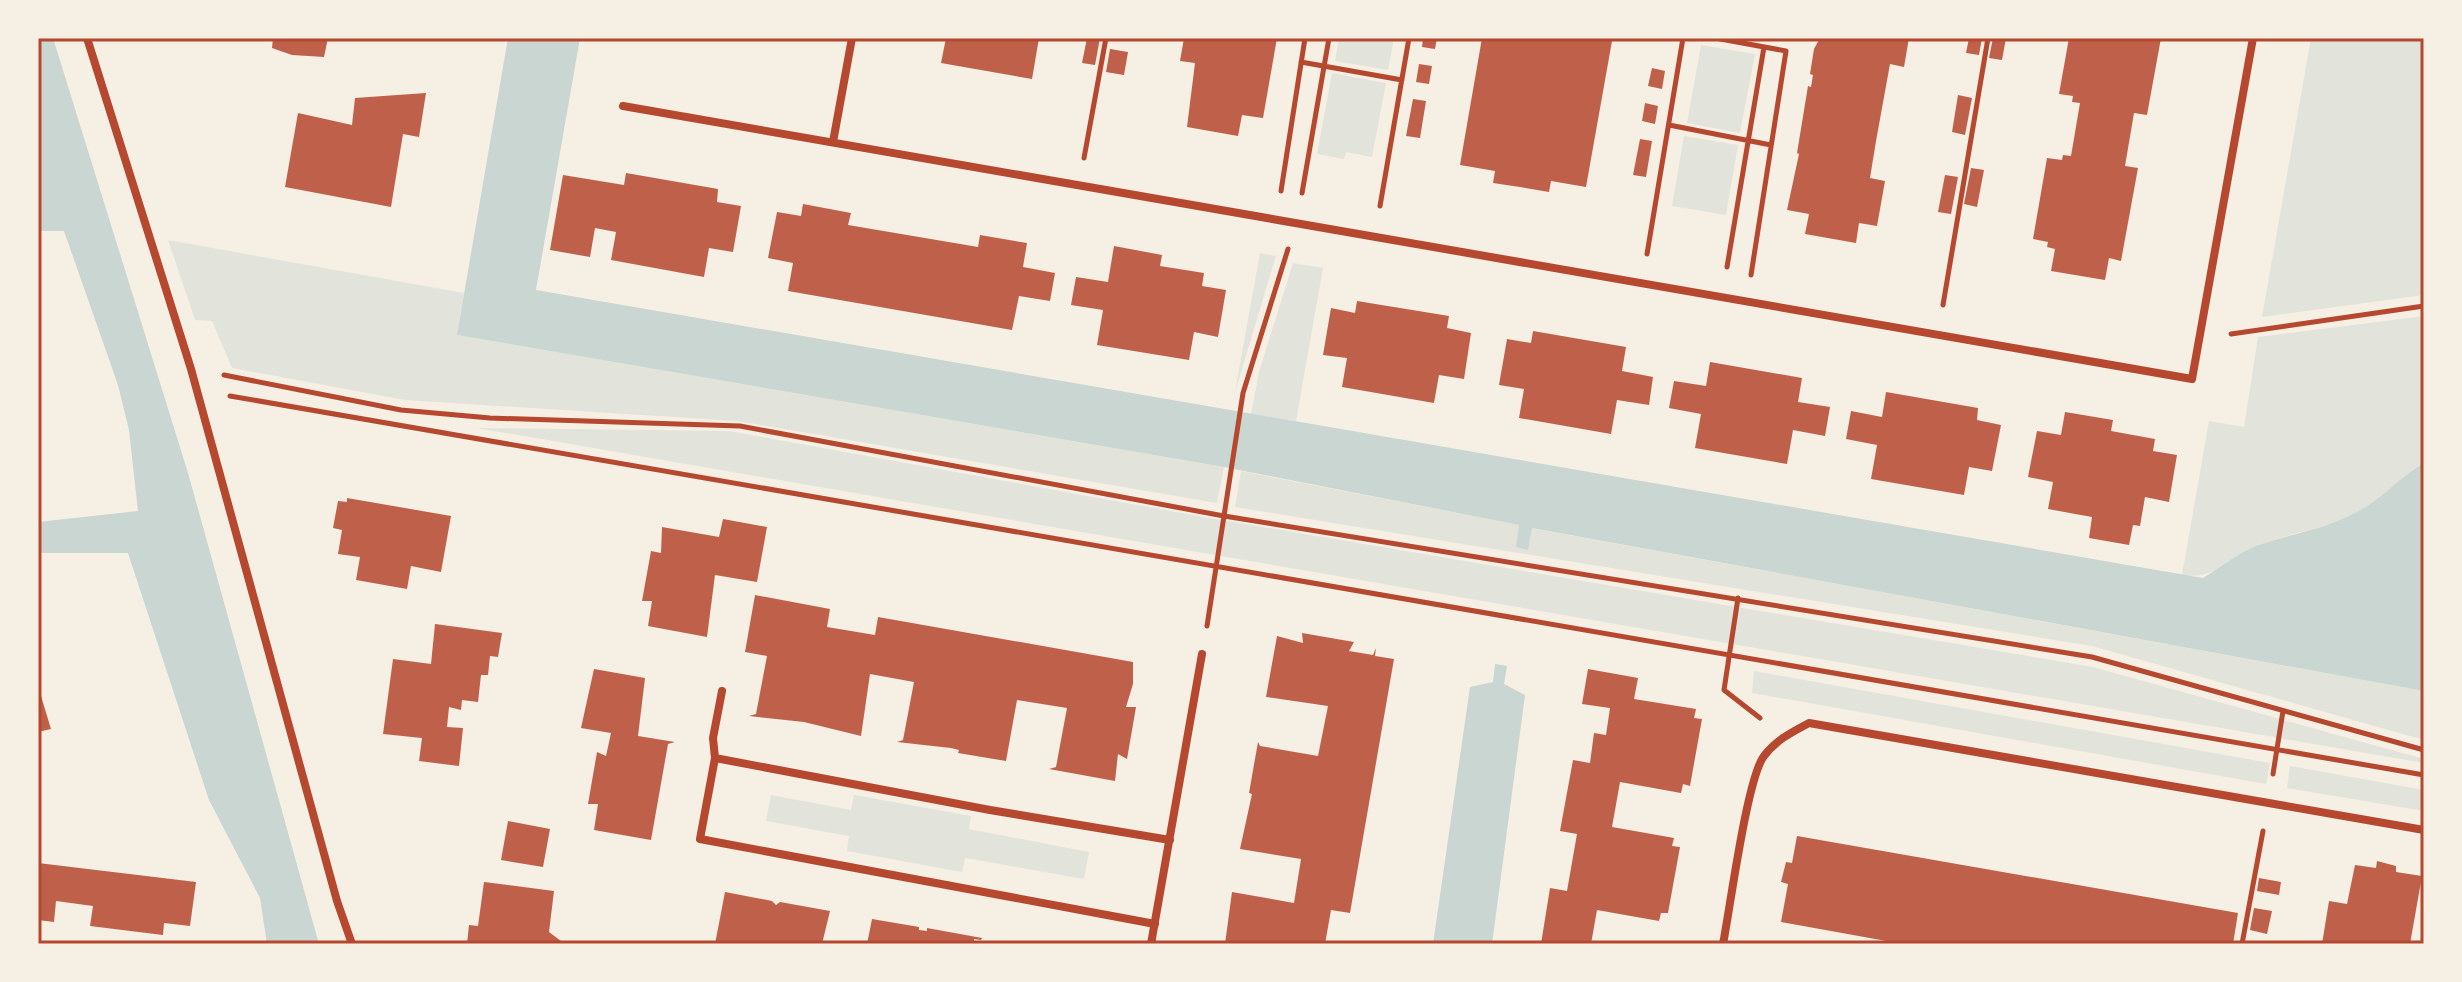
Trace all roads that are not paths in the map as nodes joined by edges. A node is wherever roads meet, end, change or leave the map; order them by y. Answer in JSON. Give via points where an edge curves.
{"nodes":[{"id":1,"x":87,"y":38,"type":"edge"},
{"id":2,"x":852,"y":38,"type":"edge"},
{"id":3,"x":2253,"y":38,"type":"edge"},
{"id":4,"x":623,"y":106,"type":"dead end"},
{"id":5,"x":833,"y":142,"type":"junction"},
{"id":6,"x":1202,"y":654,"type":"road end"},
{"id":7,"x":722,"y":691,"type":"dead end"},
{"id":8,"x":715,"y":758,"type":"junction"},
{"id":9,"x":2424,"y":830,"type":"edge"},
{"id":10,"x":1170,"y":840,"type":"junction"},
{"id":11,"x":1155,"y":924,"type":"junction"},
{"id":12,"x":352,"y":944,"type":"edge"},
{"id":13,"x":1151,"y":944,"type":"edge"},
{"id":14,"x":1723,"y":944,"type":"edge"}],
"edges":[{"from":1,"to":12,"type":"street","via":[[191,369]]},
{"from":2,"to":5,"type":"street"},
{"from":3,"to":5,"type":"street","via":[[2192,379]]},
{"from":4,"to":5,"type":"street"},
{"from":6,"to":10,"type":"street"},
{"from":7,"to":8,"type":"street","via":[[713,738]]},
{"from":8,"to":10,"type":"street"},
{"from":8,"to":11,"type":"street","via":[[700,839]]},
{"from":9,"to":14,"type":"street","via":[[1809,723],[1783,736],[1762,758]]},
{"from":10,"to":11,"type":"street"},
{"from":11,"to":13,"type":"street"}]}
